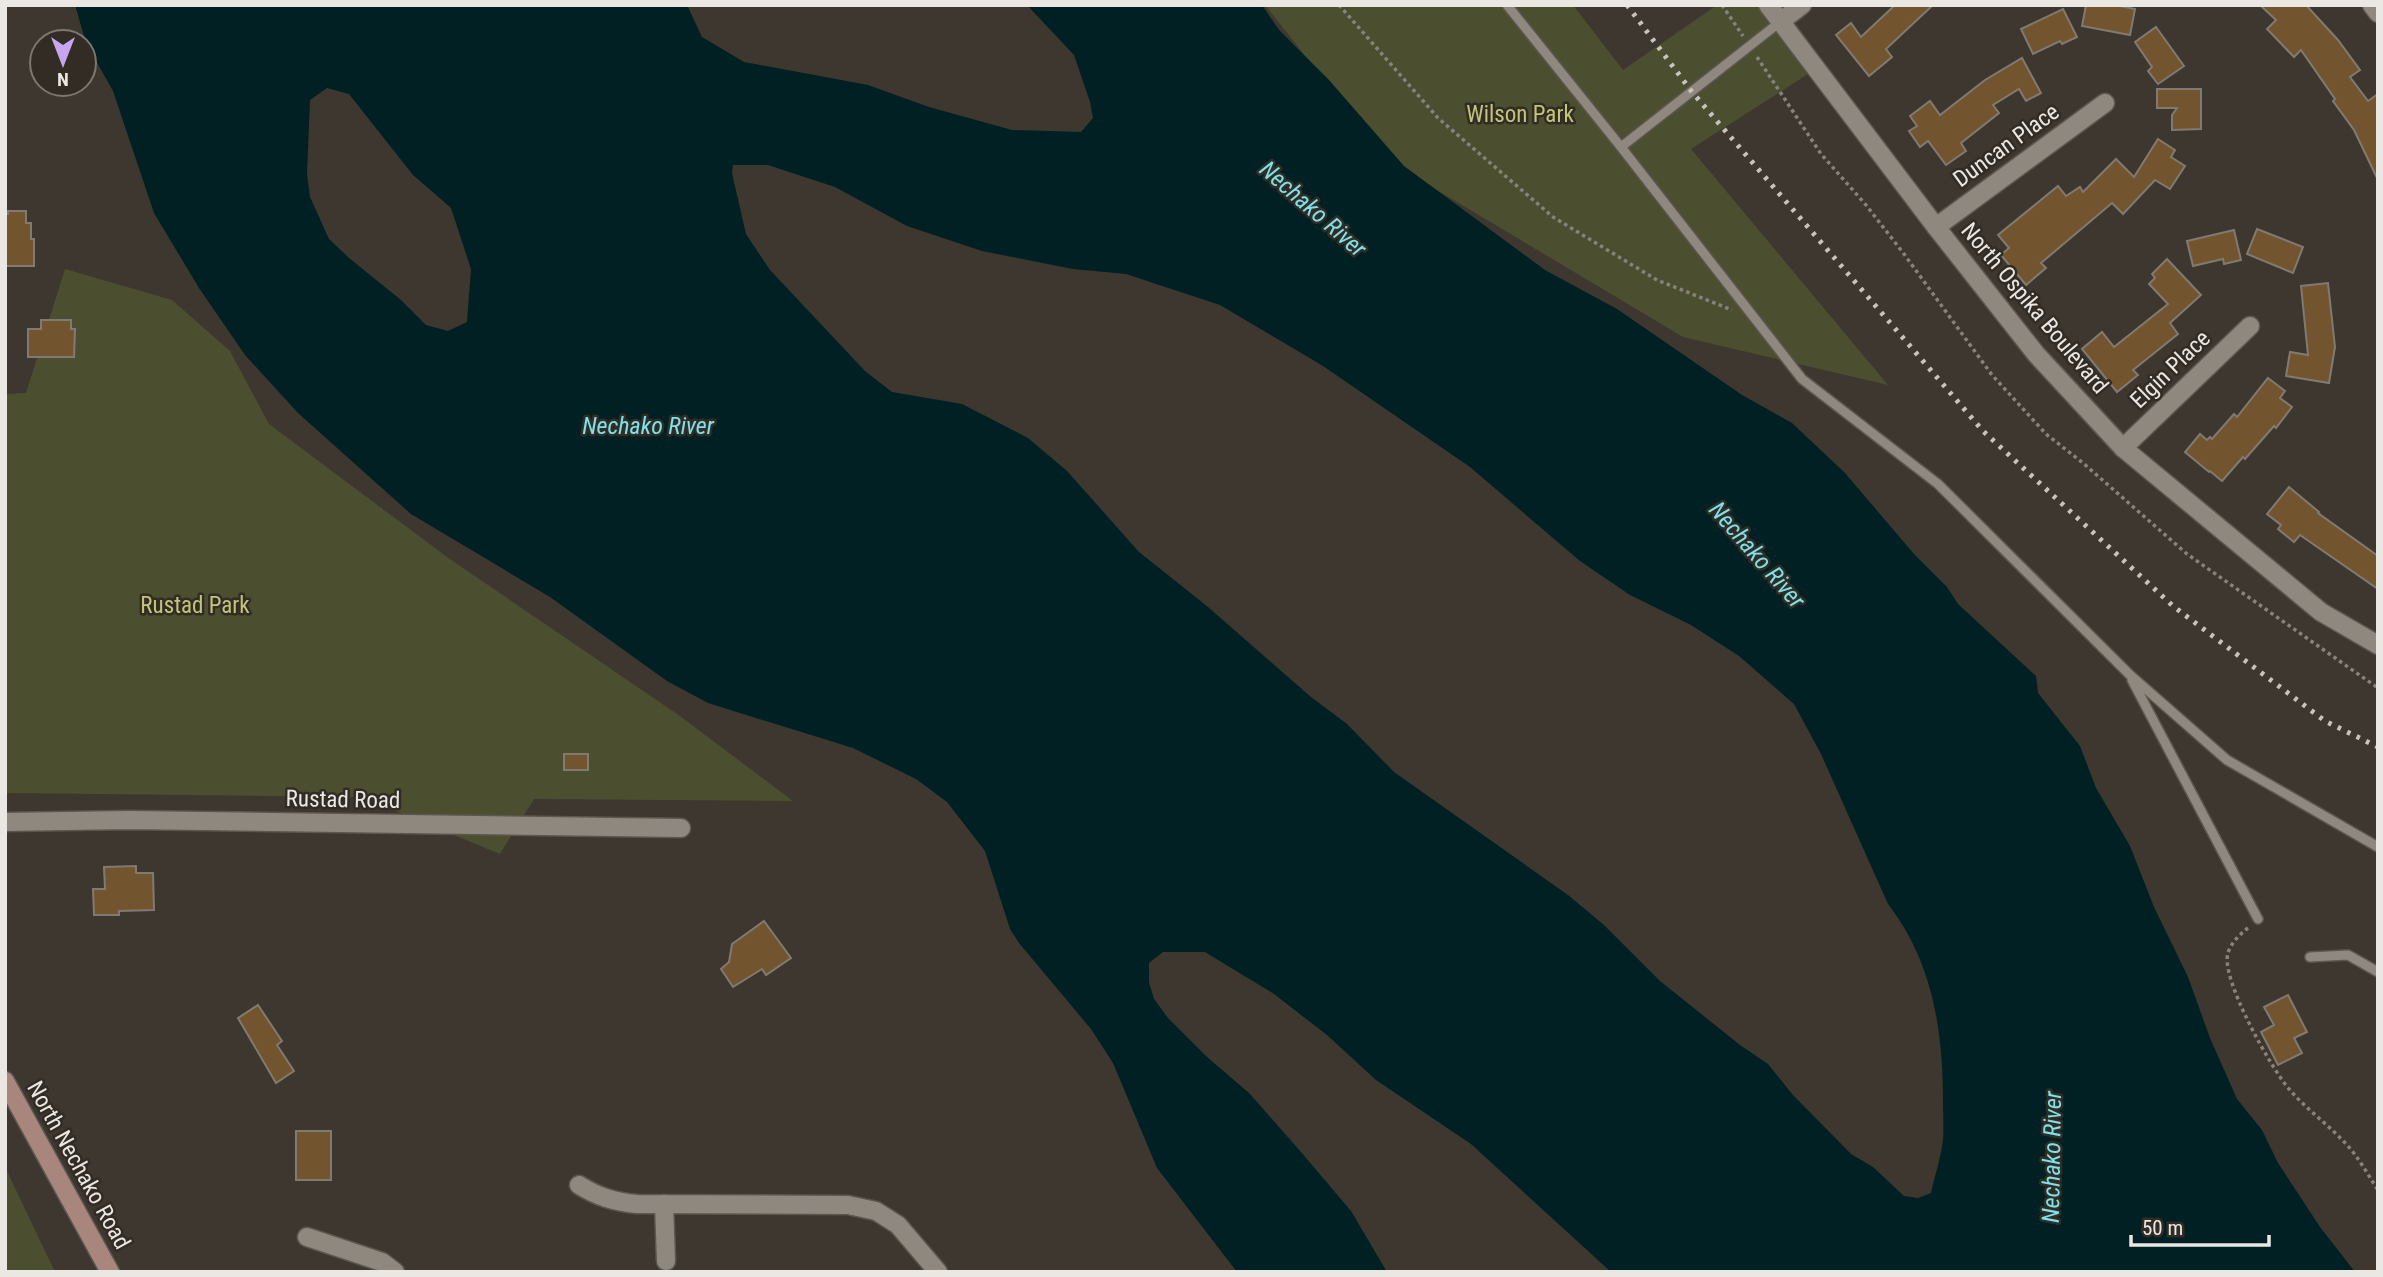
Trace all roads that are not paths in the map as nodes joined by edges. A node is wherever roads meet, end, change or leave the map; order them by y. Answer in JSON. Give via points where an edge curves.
{"nodes":[{"id":1,"x":1507,"y":5,"type":"edge"},
{"id":2,"x":1768,"y":5,"type":"edge"},
{"id":3,"x":1802,"y":5,"type":"edge"},
{"id":4,"x":2372,"y":5,"type":"edge"},
{"id":5,"x":2378,"y":13,"type":"edge"},
{"id":6,"x":1780,"y":22,"type":"junction"},
{"id":7,"x":2105,"y":103,"type":"dead end"},
{"id":8,"x":1622,"y":147,"type":"junction"},
{"id":9,"x":1936,"y":228,"type":"junction"},
{"id":10,"x":2250,"y":326,"type":"dead end"},
{"id":11,"x":2123,"y":448,"type":"junction"},
{"id":12,"x":2378,"y":646,"type":"edge"},
{"id":13,"x":2130,"y":676,"type":"junction"},
{"id":14,"x":5,"y":822,"type":"edge"},
{"id":15,"x":681,"y":828,"type":"dead end"},
{"id":16,"x":2378,"y":847,"type":"edge"},
{"id":17,"x":2258,"y":919,"type":"road end"},
{"id":18,"x":2310,"y":957,"type":"dead end"},
{"id":19,"x":2378,"y":972,"type":"edge"},
{"id":20,"x":5,"y":1081,"type":"edge"},
{"id":21,"x":579,"y":1185,"type":"dead end"},
{"id":22,"x":664,"y":1204,"type":"junction"},
{"id":23,"x":307,"y":1237,"type":"dead end"},
{"id":24,"x":666,"y":1261,"type":"dead end"},
{"id":25,"x":110,"y":1272,"type":"edge"},
{"id":26,"x":395,"y":1272,"type":"edge"},
{"id":27,"x":939,"y":1272,"type":"edge"}],
"edges":[{"from":1,"to":8,"type":"lane"},
{"from":2,"to":6,"type":"street","name":"North Ospika Boulevard"},
{"from":3,"to":6,"type":"street"},
{"from":4,"to":5,"type":"street"},
{"from":6,"to":8,"type":"lane"},
{"from":6,"to":9,"type":"street","name":"North Ospika Boulevard"},
{"from":7,"to":9,"type":"street","name":"Duncan Place"},
{"from":8,"to":13,"type":"lane","via":[[1802,379],[1938,484]]},
{"from":9,"to":11,"type":"street","name":"North Ospika Boulevard","via":[[2036,354]]},
{"from":10,"to":11,"type":"street","name":"Elgin Place"},
{"from":11,"to":12,"type":"street","name":"North Ospika Boulevard","via":[[2321,612]]},
{"from":13,"to":16,"type":"lane","via":[[2227,760]]},
{"from":13,"to":17,"type":"lane"},
{"from":14,"to":15,"type":"street","name":"Rustad Road"},
{"from":18,"to":19,"type":"lane","via":[[2347,955]]},
{"from":20,"to":25,"type":"main road","name":"North Nechako Road"},
{"from":21,"to":22,"type":"street","via":[[618,1202]]},
{"from":22,"to":24,"type":"street"},
{"from":22,"to":27,"type":"street","via":[[848,1205],[876,1211],[898,1225]]},
{"from":23,"to":26,"type":"street","via":[[382,1262]]}]}
